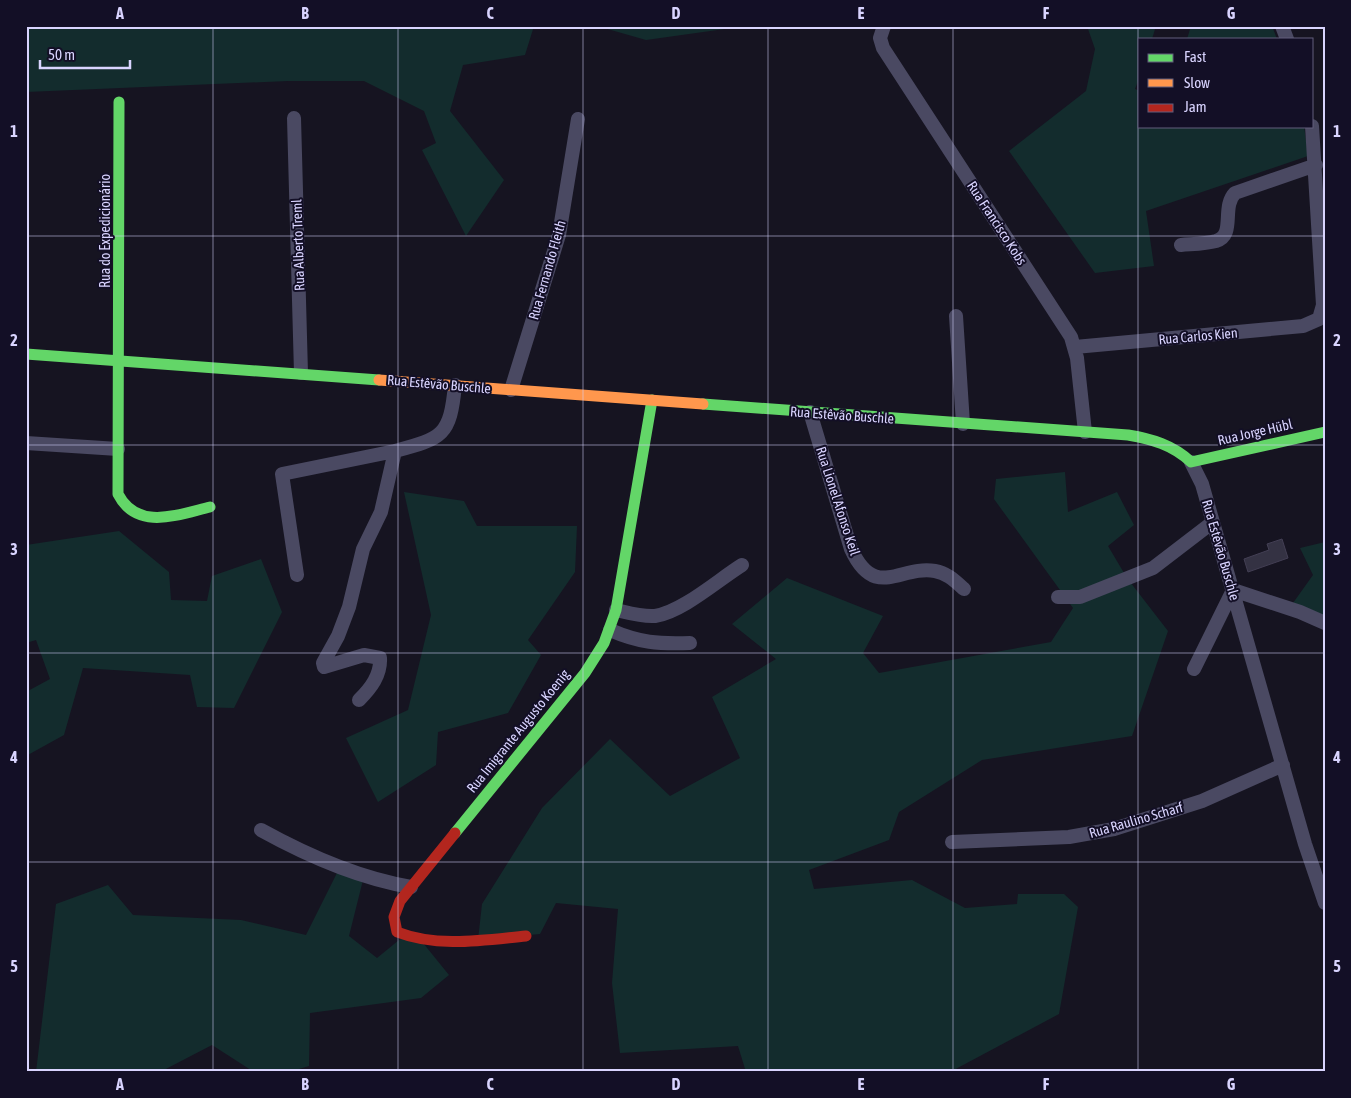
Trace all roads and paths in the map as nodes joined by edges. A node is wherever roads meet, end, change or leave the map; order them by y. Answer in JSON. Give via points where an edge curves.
{"nodes":[{"id":1,"x":884,"y":26,"type":"edge"},
{"id":2,"x":1282,"y":26,"type":"edge"},
{"id":3,"x":1287,"y":38,"type":"edge"},
{"id":4,"x":119,"y":102,"type":"dead end"},
{"id":5,"x":294,"y":118,"type":"dead end"},
{"id":6,"x":578,"y":119,"type":"dead end"},
{"id":7,"x":1312,"y":128,"type":"edge"},
{"id":8,"x":1316,"y":165,"type":"junction"},
{"id":9,"x":1180,"y":245,"type":"dead end"},
{"id":10,"x":956,"y":316,"type":"dead end"},
{"id":11,"x":1075,"y":347,"type":"junction"},
{"id":12,"x":26,"y":354,"type":"edge"},
{"id":13,"x":120,"y":360,"type":"junction"},
{"id":14,"x":301,"y":373,"type":"junction"},
{"id":15,"x":455,"y":385,"type":"junction"},
{"id":16,"x":512,"y":390,"type":"junction"},
{"id":17,"x":652,"y":400,"type":"junction"},
{"id":18,"x":810,"y":412,"type":"junction"},
{"id":19,"x":962,"y":424,"type":"junction"},
{"id":20,"x":1085,"y":432,"type":"junction"},
{"id":21,"x":1325,"y":432,"type":"edge"},
{"id":22,"x":26,"y":443,"type":"edge"},
{"id":23,"x":118,"y":449,"type":"junction"},
{"id":24,"x":395,"y":451,"type":"junction"},
{"id":25,"x":1191,"y":462,"type":"junction"},
{"id":26,"x":210,"y":507,"type":"dead end"},
{"id":27,"x":1213,"y":522,"type":"junction"},
{"id":28,"x":742,"y":565,"type":"dead end"},
{"id":29,"x":297,"y":575,"type":"dead end"},
{"id":30,"x":964,"y":589,"type":"dead end"},
{"id":31,"x":1233,"y":590,"type":"junction"},
{"id":32,"x":1058,"y":597,"type":"dead end"},
{"id":33,"x":616,"y":610,"type":"junction"},
{"id":34,"x":1325,"y":623,"type":"edge"},
{"id":35,"x":610,"y":630,"type":"junction"},
{"id":36,"x":690,"y":643,"type":"dead end"},
{"id":37,"x":1194,"y":668,"type":"dead end"},
{"id":38,"x":359,"y":700,"type":"dead end"},
{"id":39,"x":1283,"y":765,"type":"junction"},
{"id":40,"x":261,"y":830,"type":"dead end"},
{"id":41,"x":952,"y":842,"type":"dead end"},
{"id":42,"x":411,"y":887,"type":"junction"},
{"id":43,"x":1325,"y":903,"type":"edge"},
{"id":44,"x":526,"y":936,"type":"dead end"}],
"edges":[{"from":1,"to":11,"type":"street","name":"Rua Francisco Kobs","via":[[880,38],[883,48],[1065,326]]},
{"from":2,"to":3,"type":"street"},
{"from":4,"to":13,"type":"street","name":"Rua do Expedicionário"},
{"from":5,"to":14,"type":"street","name":"Rua Alberto Treml"},
{"from":6,"to":16,"type":"street","name":"Rua Fernando Fleith","via":[[559,235]]},
{"from":7,"to":8,"type":"street"},
{"from":8,"to":9,"type":"street","via":[[1235,193],[1227,207],[1225,235],[1218,240]]},
{"from":8,"to":11,"type":"street","name":"Rua Carlos Kien","via":[[1323,305],[1319,319],[1304,326]]},
{"from":10,"to":19,"type":"street"},
{"from":11,"to":20,"type":"street","name":"Rua Francisco Kobs"},
{"from":12,"to":13,"type":"street","name":"Rua Estêvão Buschle"},
{"from":13,"to":14,"type":"street","name":"Rua Estêvão Buschle"},
{"from":13,"to":23,"type":"street","name":"Rua do Expedicionário"},
{"from":14,"to":15,"type":"street","name":"Rua Estêvão Buschle"},
{"from":15,"to":16,"type":"street","name":"Rua Estêvão Buschle"},
{"from":15,"to":24,"type":"street","via":[[452,413],[444,431],[428,441]]},
{"from":16,"to":17,"type":"street","name":"Rua Estêvão Buschle"},
{"from":17,"to":18,"type":"street","name":"Rua Estêvão Buschle"},
{"from":17,"to":33,"type":"street","name":"Rua Imigrante Augusto Koenig"},
{"from":18,"to":19,"type":"street","name":"Rua Estêvão Buschle"},
{"from":18,"to":30,"type":"street","name":"Rua Lionel Afonso Keil","via":[[851,549],[859,563],[870,574],[885,578],[936,571],[948,575]]},
{"from":19,"to":20,"type":"street","name":"Rua Estêvão Buschle"},
{"from":20,"to":25,"type":"street","name":"Rua Estêvão Buschle","via":[[1128,435],[1163,443],[1179,450]]},
{"from":21,"to":25,"type":"street","name":"Rua Jorge Hübl"},
{"from":22,"to":23,"type":"street"},
{"from":23,"to":26,"type":"street","name":"Rua do Expedicionário","via":[[118,494],[120,503],[126,508],[145,518],[153,518]]},
{"from":24,"to":29,"type":"street","via":[[282,474]]},
{"from":24,"to":38,"type":"street","via":[[381,512],[363,549],[349,607],[323,665],[364,655],[380,658],[373,684]]},
{"from":25,"to":27,"type":"street","name":"Rua Estêvão Buschle","via":[[1202,484]]},
{"from":27,"to":31,"type":"street","name":"Rua Estêvão Buschle"},
{"from":27,"to":32,"type":"street","via":[[1153,568],[1080,597]]},
{"from":28,"to":33,"type":"street","via":[[663,614],[645,616]]},
{"from":31,"to":34,"type":"street"},
{"from":31,"to":37,"type":"street"},
{"from":31,"to":39,"type":"street","name":"Rua Estêvão Buschle"},
{"from":33,"to":35,"type":"street","name":"Rua Imigrante Augusto Koenig"},
{"from":35,"to":36,"type":"street","via":[[651,644]]},
{"from":35,"to":42,"type":"street","name":"Rua Imigrante Augusto Koenig","via":[[585,673]]},
{"from":39,"to":41,"type":"street","name":"Rua Raulino Scharf","via":[[1202,801],[1114,830],[1069,837]]},
{"from":39,"to":43,"type":"street","name":"Rua Estêvão Buschle","via":[[1304,844]]},
{"from":40,"to":42,"type":"street","via":[[340,867],[384,882]]},
{"from":42,"to":44,"type":"street","name":"Rua Imigrante Augusto Koenig","via":[[394,918],[397,932],[404,936],[431,940]]}]}
